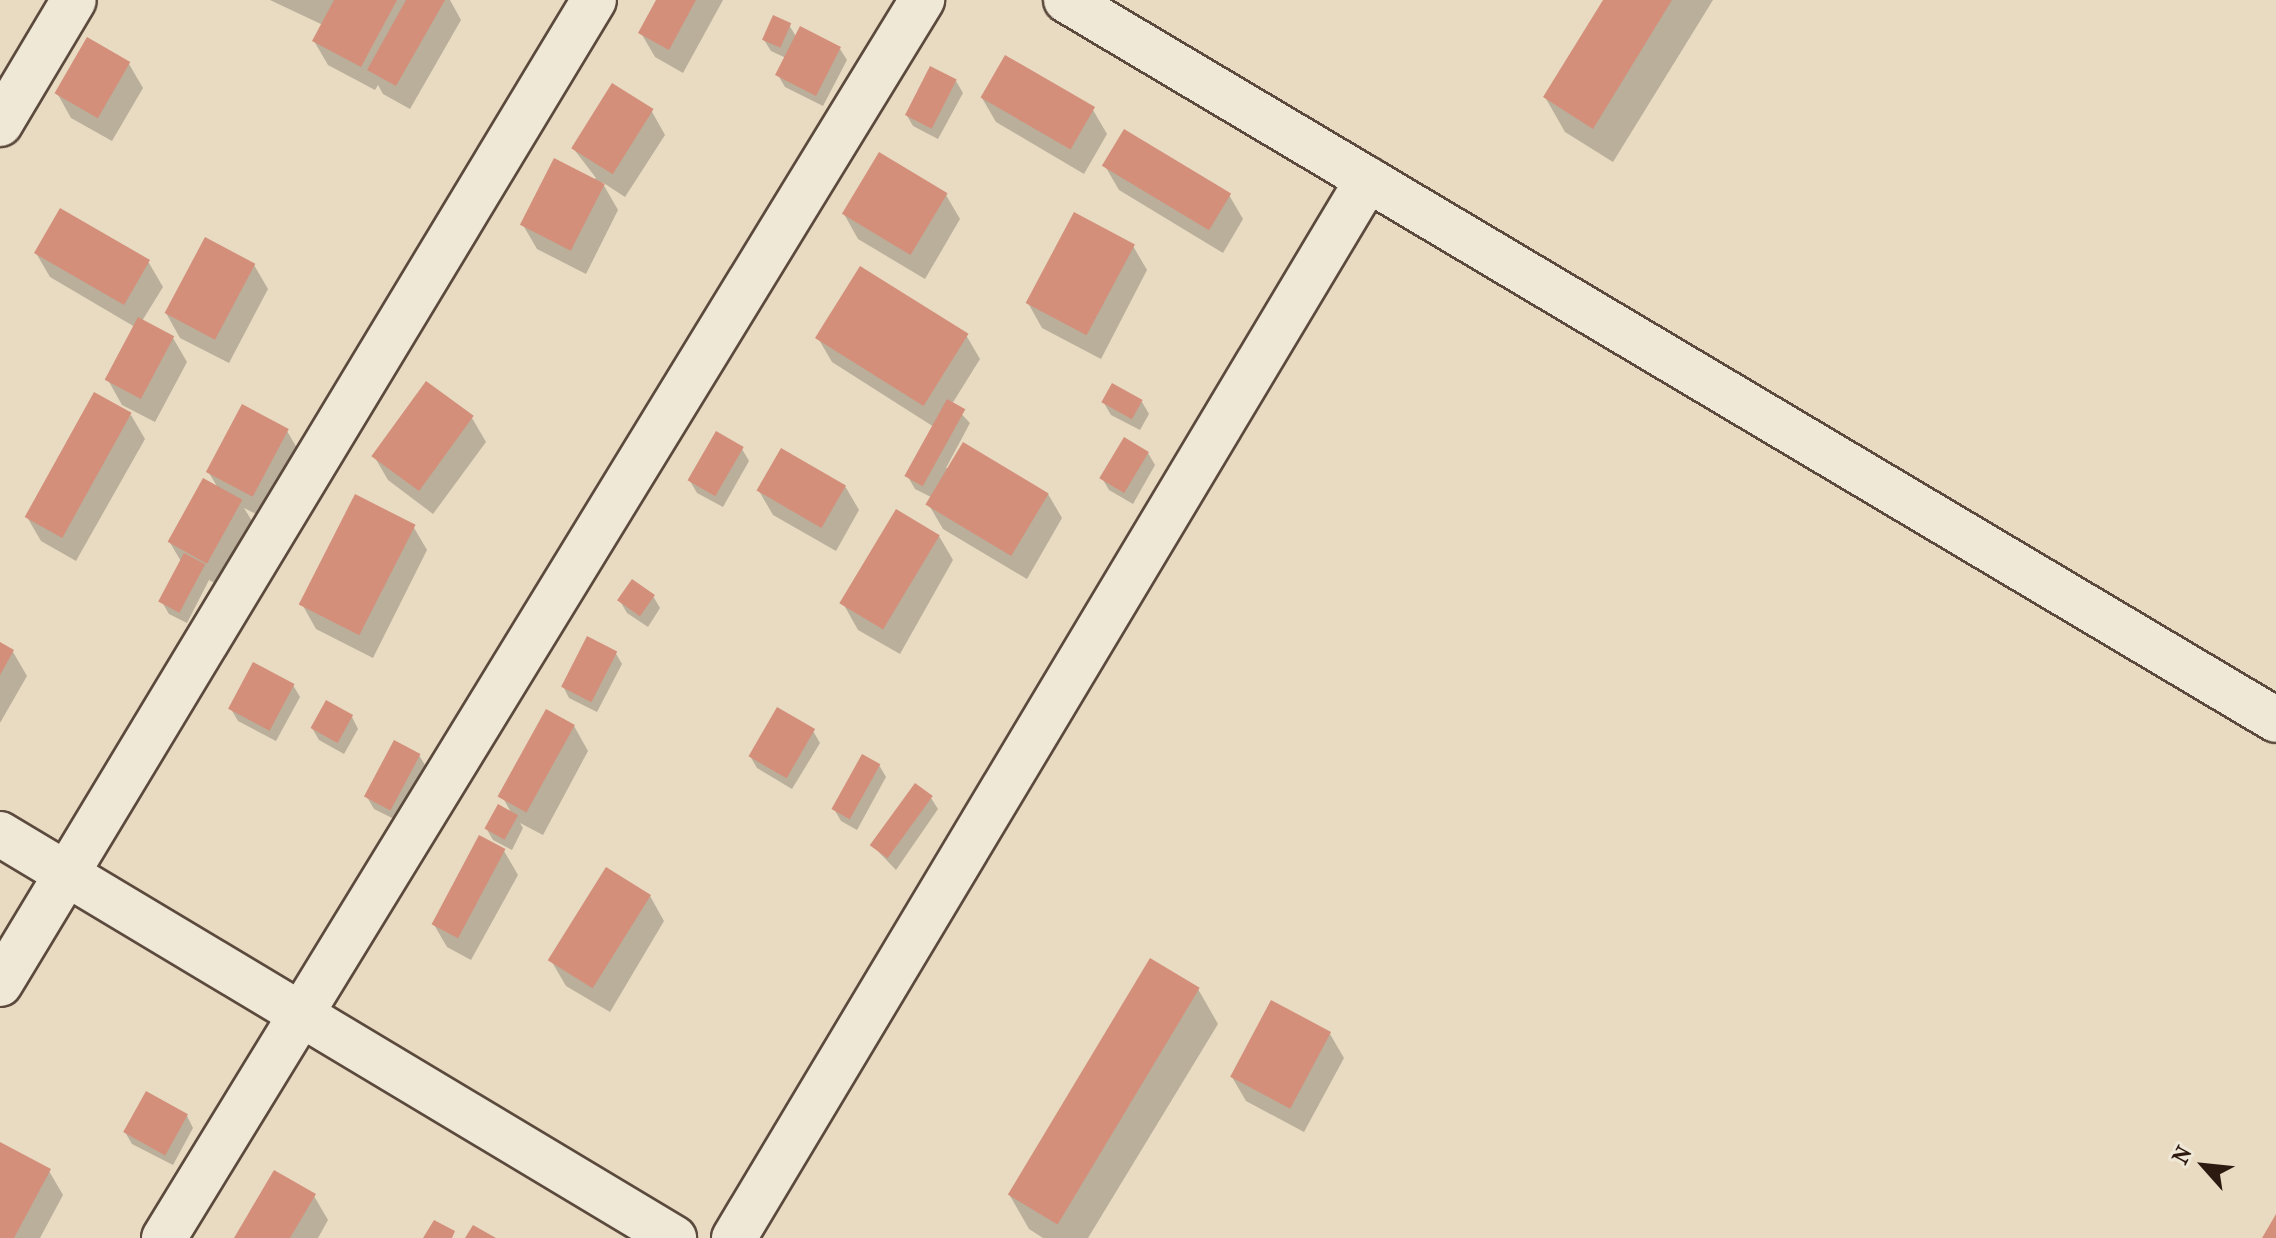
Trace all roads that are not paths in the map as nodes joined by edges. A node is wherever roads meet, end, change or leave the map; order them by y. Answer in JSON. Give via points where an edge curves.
{"nodes":[{"id":1,"x":74,"y":0,"type":"edge"},
{"id":2,"x":594,"y":0,"type":"edge"},
{"id":3,"x":922,"y":0,"type":"edge"},
{"id":4,"x":1066,"y":0,"type":"edge"},
{"id":5,"x":0,"y":124,"type":"edge"},
{"id":6,"x":1368,"y":179,"type":"junction"},
{"id":7,"x":2276,"y":720,"type":"edge"},
{"id":8,"x":0,"y":834,"type":"edge"},
{"id":9,"x":67,"y":874,"type":"junction"},
{"id":10,"x":0,"y":984,"type":"edge"},
{"id":11,"x":299,"y":1013,"type":"junction"},
{"id":12,"x":164,"y":1238,"type":"edge"},
{"id":13,"x":674,"y":1238,"type":"edge"},
{"id":14,"x":734,"y":1238,"type":"edge"}],
"edges":[{"from":1,"to":5,"type":"street"},
{"from":2,"to":9,"type":"street"},
{"from":3,"to":11,"type":"street"},
{"from":4,"to":6,"type":"street"},
{"from":6,"to":7,"type":"street"},
{"from":6,"to":14,"type":"street"},
{"from":8,"to":9,"type":"street"},
{"from":9,"to":10,"type":"street"},
{"from":9,"to":11,"type":"street"},
{"from":11,"to":12,"type":"street"},
{"from":11,"to":13,"type":"street"}]}
